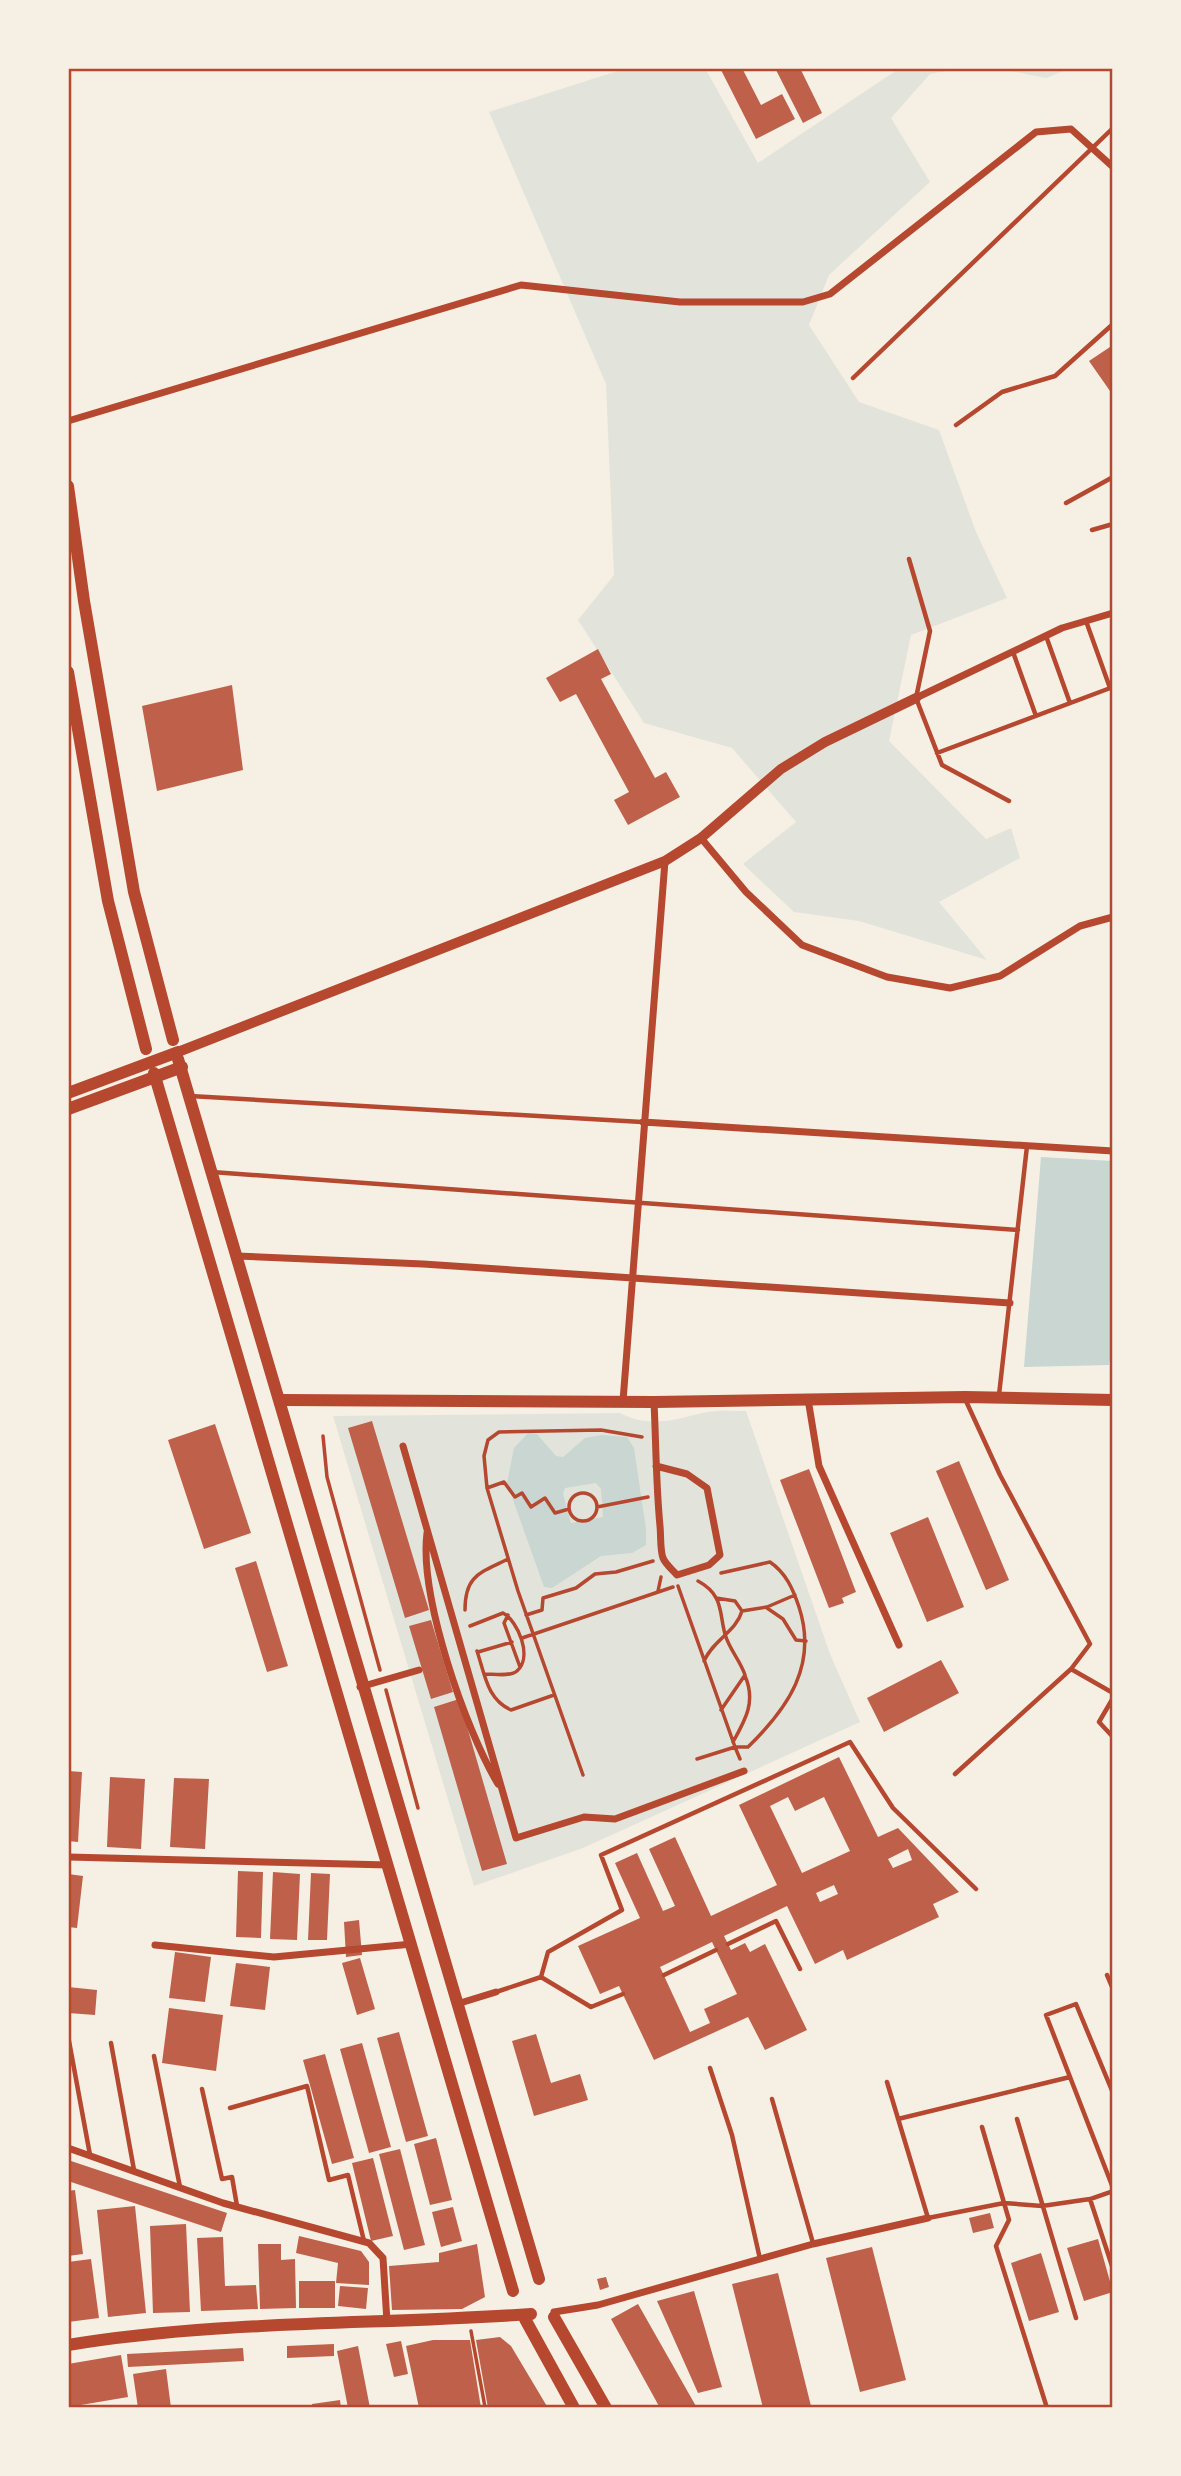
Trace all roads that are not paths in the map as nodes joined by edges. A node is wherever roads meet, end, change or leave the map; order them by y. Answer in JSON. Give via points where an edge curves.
{"nodes":[{"id":1,"x":1113,"y":128,"type":"edge"},
{"id":2,"x":1092,"y":147,"type":"junction"},
{"id":3,"x":1113,"y":167,"type":"edge"},
{"id":4,"x":1113,"y":324,"type":"edge"},
{"id":5,"x":853,"y":377,"type":"dead end"},
{"id":6,"x":68,"y":421,"type":"edge"},
{"id":7,"x":956,"y":425,"type":"dead end"},
{"id":8,"x":1113,"y":477,"type":"edge"},
{"id":9,"x":68,"y":486,"type":"edge"},
{"id":10,"x":1066,"y":503,"type":"dead end"},
{"id":11,"x":1113,"y":524,"type":"edge"},
{"id":12,"x":1092,"y":530,"type":"dead end"},
{"id":13,"x":909,"y":559,"type":"dead end"},
{"id":14,"x":1113,"y":613,"type":"edge"},
{"id":15,"x":1086,"y":621,"type":"junction"},
{"id":16,"x":1046,"y":636,"type":"junction"},
{"id":17,"x":1013,"y":652,"type":"junction"},
{"id":18,"x":68,"y":672,"type":"edge"},
{"id":19,"x":1111,"y":688,"type":"edge"},
{"id":20,"x":916,"y":698,"type":"junction"},
{"id":21,"x":1070,"y":703,"type":"junction"},
{"id":22,"x":1036,"y":716,"type":"junction"},
{"id":23,"x":937,"y":753,"type":"junction"},
{"id":24,"x":1009,"y":801,"type":"dead end"},
{"id":25,"x":701,"y":838,"type":"junction"},
{"id":26,"x":665,"y":860,"type":"junction"},
{"id":27,"x":1113,"y":917,"type":"edge"},
{"id":28,"x":173,"y":1040,"type":"dead end"},
{"id":29,"x":146,"y":1049,"type":"dead end"},
{"id":30,"x":180,"y":1059,"type":"junction"},
{"id":31,"x":154,"y":1073,"type":"dead end"},
{"id":32,"x":68,"y":1093,"type":"edge"},
{"id":33,"x":190,"y":1096,"type":"dead end"},
{"id":34,"x":68,"y":1109,"type":"edge"},
{"id":35,"x":643,"y":1122,"type":"junction"},
{"id":36,"x":1027,"y":1146,"type":"junction"},
{"id":37,"x":1113,"y":1151,"type":"edge"},
{"id":38,"x":211,"y":1172,"type":"dead end"},
{"id":39,"x":637,"y":1201,"type":"junction"},
{"id":40,"x":1018,"y":1230,"type":"junction"},
{"id":41,"x":237,"y":1256,"type":"dead end"},
{"id":42,"x":632,"y":1280,"type":"junction"},
{"id":43,"x":1010,"y":1303,"type":"junction"},
{"id":44,"x":965,"y":1397,"type":"junction"},
{"id":45,"x":808,"y":1399,"type":"junction"},
{"id":46,"x":282,"y":1400,"type":"dead end"},
{"id":47,"x":999,"y":1400,"type":"junction"},
{"id":48,"x":1113,"y":1400,"type":"edge"},
{"id":49,"x":623,"y":1401,"type":"junction"},
{"id":50,"x":654,"y":1402,"type":"junction"},
{"id":51,"x":403,"y":1446,"type":"dead end"},
{"id":52,"x":656,"y":1466,"type":"junction"},
{"id":53,"x":428,"y":1528,"type":"junction"},
{"id":54,"x":900,"y":1645,"type":"dead end"},
{"id":55,"x":1071,"y":1669,"type":"junction"},
{"id":56,"x":419,"y":1670,"type":"dead end"},
{"id":57,"x":360,"y":1688,"type":"dead end"},
{"id":58,"x":1113,"y":1693,"type":"edge"},
{"id":59,"x":1113,"y":1698,"type":"edge"},
{"id":60,"x":1113,"y":1737,"type":"edge"},
{"id":61,"x":744,"y":1771,"type":"dead end"},
{"id":62,"x":955,"y":1774,"type":"dead end"},
{"id":63,"x":504,"y":1794,"type":"junction"},
{"id":64,"x":68,"y":1857,"type":"edge"},
{"id":65,"x":391,"y":1865,"type":"dead end"},
{"id":66,"x":976,"y":1889,"type":"dead end"},
{"id":67,"x":416,"y":1944,"type":"dead end"},
{"id":68,"x":728,"y":1944,"type":"dead end"},
{"id":69,"x":155,"y":1945,"type":"dead end"},
{"id":70,"x":716,"y":1950,"type":"dead end"},
{"id":71,"x":800,"y":1969,"type":"dead end"},
{"id":72,"x":664,"y":1975,"type":"dead end"},
{"id":73,"x":1107,"y":1975,"type":"dead end"},
{"id":74,"x":541,"y":1977,"type":"junction"},
{"id":75,"x":1113,"y":1989,"type":"edge"},
{"id":76,"x":496,"y":1992,"type":"joint"},
{"id":77,"x":623,"y":1994,"type":"dead end"},
{"id":78,"x":457,"y":2004,"type":"dead end"},
{"id":79,"x":69,"y":2041,"type":"edge"},
{"id":80,"x":111,"y":2043,"type":"dead end"},
{"id":81,"x":154,"y":2056,"type":"dead end"},
{"id":82,"x":710,"y":2068,"type":"dead end"},
{"id":83,"x":1070,"y":2077,"type":"junction"},
{"id":84,"x":887,"y":2082,"type":"dead end"},
{"id":85,"x":202,"y":2089,"type":"dead end"},
{"id":86,"x":1113,"y":2093,"type":"edge"},
{"id":87,"x":772,"y":2099,"type":"dead end"},
{"id":88,"x":230,"y":2108,"type":"dead end"},
{"id":89,"x":898,"y":2119,"type":"junction"},
{"id":90,"x":1017,"y":2119,"type":"dead end"},
{"id":91,"x":982,"y":2127,"type":"dead end"},
{"id":92,"x":68,"y":2148,"type":"edge"},
{"id":93,"x":90,"y":2156,"type":"junction"},
{"id":94,"x":134,"y":2171,"type":"junction"},
{"id":95,"x":180,"y":2188,"type":"junction"},
{"id":96,"x":1113,"y":2190,"type":"edge"},
{"id":97,"x":1090,"y":2199,"type":"junction"},
{"id":98,"x":1004,"y":2203,"type":"junction"},
{"id":99,"x":1042,"y":2206,"type":"junction"},
{"id":100,"x":238,"y":2207,"type":"junction"},
{"id":101,"x":928,"y":2218,"type":"junction"},
{"id":102,"x":365,"y":2242,"type":"junction"},
{"id":103,"x":813,"y":2244,"type":"junction"},
{"id":104,"x":761,"y":2260,"type":"junction"},
{"id":105,"x":1113,"y":2269,"type":"edge"},
{"id":106,"x":539,"y":2280,"type":"dead end"},
{"id":107,"x":513,"y":2291,"type":"dead end"},
{"id":108,"x":554,"y":2315,"type":"joint"},
{"id":109,"x":1076,"y":2318,"type":"dead end"},
{"id":110,"x":387,"y":2322,"type":"junction"},
{"id":111,"x":68,"y":2344,"type":"edge"},
{"id":112,"x":574,"y":2408,"type":"edge"},
{"id":113,"x":606,"y":2408,"type":"edge"},
{"id":114,"x":1047,"y":2408,"type":"edge"}],
"edges":[{"from":1,"to":2,"type":"lane"},
{"from":2,"to":3,"type":"street"},
{"from":2,"to":5,"type":"lane"},
{"from":2,"to":6,"type":"street","via":[[1071,129],[1035,132],[830,294],[803,302],[680,302],[521,285]]},
{"from":4,"to":7,"type":"lane","via":[[1055,376],[1002,392]]},
{"from":8,"to":10,"type":"lane"},
{"from":9,"to":28,"type":"main road","via":[[134,892]]},
{"from":11,"to":12,"type":"lane"},
{"from":13,"to":20,"type":"lane","via":[[930,631]]},
{"from":14,"to":15,"type":"street"},
{"from":15,"to":16,"type":"street"},
{"from":15,"to":19,"type":"lane"},
{"from":16,"to":17,"type":"street"},
{"from":16,"to":21,"type":"lane"},
{"from":17,"to":20,"type":"street"},
{"from":17,"to":22,"type":"lane"},
{"from":18,"to":29,"type":"main road","via":[[108,901]]},
{"from":19,"to":21,"type":"lane"},
{"from":20,"to":23,"type":"lane"},
{"from":20,"to":25,"type":"street","via":[[781,769]]},
{"from":21,"to":22,"type":"lane"},
{"from":22,"to":23,"type":"lane"},
{"from":23,"to":24,"type":"lane","via":[[942,765]]},
{"from":25,"to":26,"type":"street"},
{"from":25,"to":27,"type":"street","via":[[746,892],[802,946],[887,977],[950,988],[1000,976],[1080,926]]},
{"from":26,"to":30,"type":"street"},
{"from":26,"to":35,"type":"street"},
{"from":30,"to":32,"type":"main road"},
{"from":30,"to":34,"type":"main road"},
{"from":30,"to":106,"type":"main road"},
{"from":31,"to":107,"type":"main road"},
{"from":33,"to":35,"type":"lane"},
{"from":35,"to":36,"type":"street"},
{"from":35,"to":39,"type":"street"},
{"from":36,"to":37,"type":"street"},
{"from":36,"to":40,"type":"lane"},
{"from":38,"to":39,"type":"lane"},
{"from":39,"to":40,"type":"lane"},
{"from":39,"to":42,"type":"street"},
{"from":40,"to":43,"type":"lane"},
{"from":41,"to":42,"type":"street"},
{"from":42,"to":43,"type":"street"},
{"from":42,"to":49,"type":"street"},
{"from":43,"to":47,"type":"lane"},
{"from":44,"to":45,"type":"main road"},
{"from":44,"to":47,"type":"main road"},
{"from":44,"to":55,"type":"lane","via":[[1000,1475],[1090,1644]]},
{"from":45,"to":50,"type":"main road"},
{"from":45,"to":54,"type":"street","via":[[819,1466]]},
{"from":46,"to":49,"type":"main road"},
{"from":47,"to":48,"type":"main road"},
{"from":49,"to":50,"type":"main road"},
{"from":50,"to":52,"type":"street"},
{"from":51,"to":53,"type":"street"},
{"from":52,"to":52,"type":"street","via":[[687,1474],[707,1488],[720,1555],[709,1565],[677,1575],[663,1557]]},
{"from":53,"to":63,"type":"street"},
{"from":53,"to":63,"type":"street","via":[[424,1557],[449,1660],[480,1753]]},
{"from":55,"to":58,"type":"lane"},
{"from":55,"to":62,"type":"lane"},
{"from":56,"to":57,"type":"street"},
{"from":59,"to":60,"type":"lane","via":[[1099,1722]]},
{"from":61,"to":63,"type":"street","via":[[615,1819],[584,1817],[516,1838]]},
{"from":64,"to":65,"type":"street"},
{"from":66,"to":74,"type":"lane","via":[[893,1808],[850,1742],[601,1855],[622,1910],[548,1952]]},
{"from":67,"to":69,"type":"street","via":[[274,1957]]},
{"from":68,"to":71,"type":"lane","via":[[776,1922]]},
{"from":70,"to":72,"type":"lane"},
{"from":73,"to":75,"type":"lane"},
{"from":74,"to":76,"type":"lane"},
{"from":74,"to":77,"type":"lane","via":[[590,2007]]},
{"from":76,"to":78,"type":"street"},
{"from":79,"to":93,"type":"lane"},
{"from":80,"to":94,"type":"lane"},
{"from":81,"to":95,"type":"lane"},
{"from":82,"to":104,"type":"lane","via":[[732,2135]]},
{"from":83,"to":86,"type":"lane","via":[[1046,2015],[1076,2004]]},
{"from":83,"to":89,"type":"lane"},
{"from":83,"to":96,"type":"lane"},
{"from":84,"to":89,"type":"lane"},
{"from":85,"to":100,"type":"lane","via":[[222,2179],[232,2177]]},
{"from":87,"to":103,"type":"lane"},
{"from":88,"to":102,"type":"lane","via":[[307,2086],[329,2180],[348,2175]]},
{"from":89,"to":101,"type":"lane"},
{"from":90,"to":99,"type":"lane"},
{"from":91,"to":98,"type":"lane"},
{"from":92,"to":93,"type":"street"},
{"from":93,"to":94,"type":"street"},
{"from":94,"to":95,"type":"street"},
{"from":95,"to":100,"type":"street"},
{"from":96,"to":97,"type":"lane"},
{"from":97,"to":99,"type":"lane"},
{"from":97,"to":105,"type":"lane"},
{"from":98,"to":99,"type":"lane"},
{"from":98,"to":101,"type":"lane"},
{"from":98,"to":114,"type":"lane","via":[[1009,2220],[996,2246]]},
{"from":99,"to":109,"type":"lane"},
{"from":100,"to":102,"type":"street"},
{"from":101,"to":103,"type":"street"},
{"from":102,"to":110,"type":"street","via":[[383,2258]]},
{"from":103,"to":104,"type":"street"},
{"from":104,"to":108,"type":"street"},
{"from":108,"to":113,"type":"main road"},
{"from":110,"to":111,"type":"main road"},
{"from":110,"to":112,"type":"main road","via":[[528,2316]]}]}
